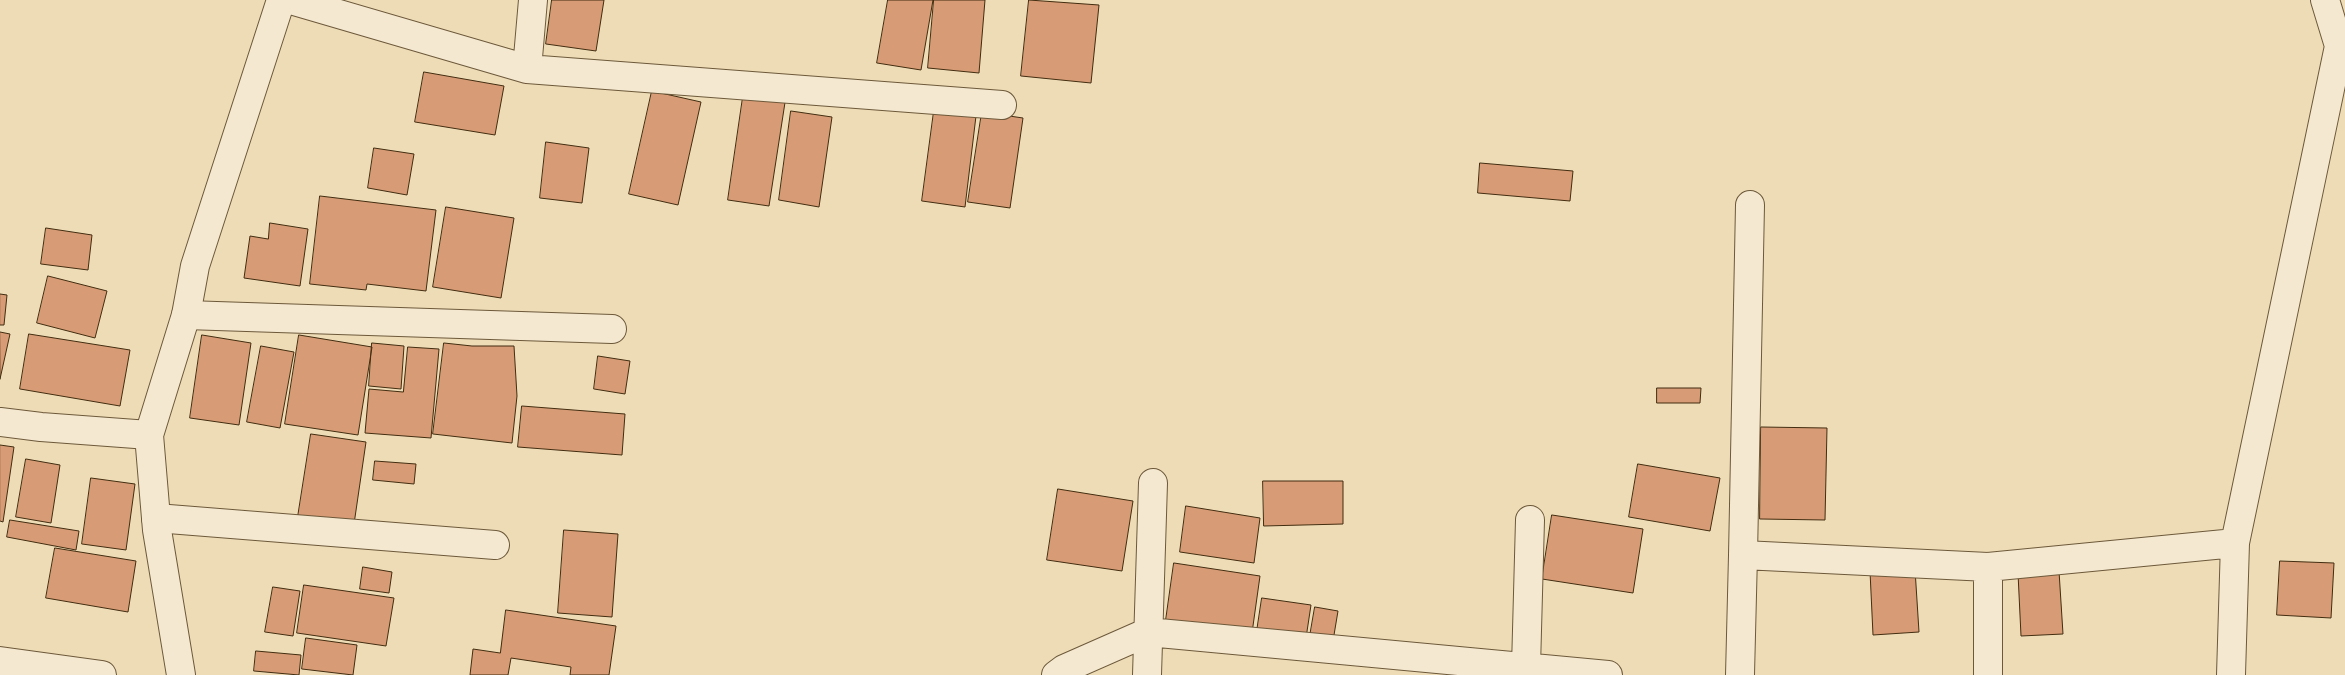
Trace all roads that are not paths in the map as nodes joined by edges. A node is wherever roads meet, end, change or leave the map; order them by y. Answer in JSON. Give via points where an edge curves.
{"nodes":[{"id":1,"x":281,"y":0,"type":"edge"},
{"id":2,"x":291,"y":0,"type":"edge"},
{"id":3,"x":533,"y":0,"type":"edge"},
{"id":4,"x":2325,"y":0,"type":"edge"},
{"id":5,"x":527,"y":69,"type":"junction"},
{"id":6,"x":1002,"y":105,"type":"dead end"},
{"id":7,"x":1750,"y":205,"type":"dead end"},
{"id":8,"x":186,"y":315,"type":"junction"},
{"id":9,"x":612,"y":329,"type":"dead end"},
{"id":10,"x":0,"y":422,"type":"edge"},
{"id":11,"x":149,"y":436,"type":"junction"},
{"id":12,"x":1153,"y":484,"type":"dead end"},
{"id":13,"x":156,"y":518,"type":"junction"},
{"id":14,"x":1530,"y":520,"type":"dead end"},
{"id":15,"x":2235,"y":543,"type":"junction"},
{"id":16,"x":495,"y":544,"type":"dead end"},
{"id":17,"x":1743,"y":555,"type":"junction"},
{"id":18,"x":1988,"y":567,"type":"junction"},
{"id":19,"x":1148,"y":632,"type":"junction"},
{"id":20,"x":0,"y":661,"type":"edge"},
{"id":21,"x":1526,"y":667,"type":"junction"},
{"id":22,"x":102,"y":675,"type":"edge"},
{"id":23,"x":181,"y":675,"type":"edge"},
{"id":24,"x":1056,"y":675,"type":"edge"},
{"id":25,"x":1147,"y":675,"type":"edge"},
{"id":26,"x":1608,"y":675,"type":"edge"},
{"id":27,"x":1740,"y":675,"type":"edge"},
{"id":28,"x":1988,"y":675,"type":"edge"},
{"id":29,"x":2231,"y":675,"type":"edge"}],
"edges":[{"from":1,"to":8,"type":"street","via":[[196,266]]},
{"from":2,"to":5,"type":"street"},
{"from":3,"to":5,"type":"street"},
{"from":4,"to":15,"type":"street","via":[[2338,46]]},
{"from":5,"to":6,"type":"street"},
{"from":7,"to":17,"type":"street"},
{"from":8,"to":9,"type":"street"},
{"from":8,"to":11,"type":"street"},
{"from":10,"to":11,"type":"street"},
{"from":11,"to":13,"type":"street"},
{"from":12,"to":19,"type":"street"},
{"from":13,"to":16,"type":"street"},
{"from":13,"to":23,"type":"street"},
{"from":14,"to":21,"type":"street"},
{"from":15,"to":18,"type":"street"},
{"from":15,"to":29,"type":"street"},
{"from":17,"to":18,"type":"street"},
{"from":17,"to":27,"type":"street"},
{"from":18,"to":28,"type":"street"},
{"from":19,"to":21,"type":"street"},
{"from":19,"to":24,"type":"street"},
{"from":19,"to":25,"type":"street"},
{"from":20,"to":22,"type":"street"},
{"from":21,"to":26,"type":"street"}]}
